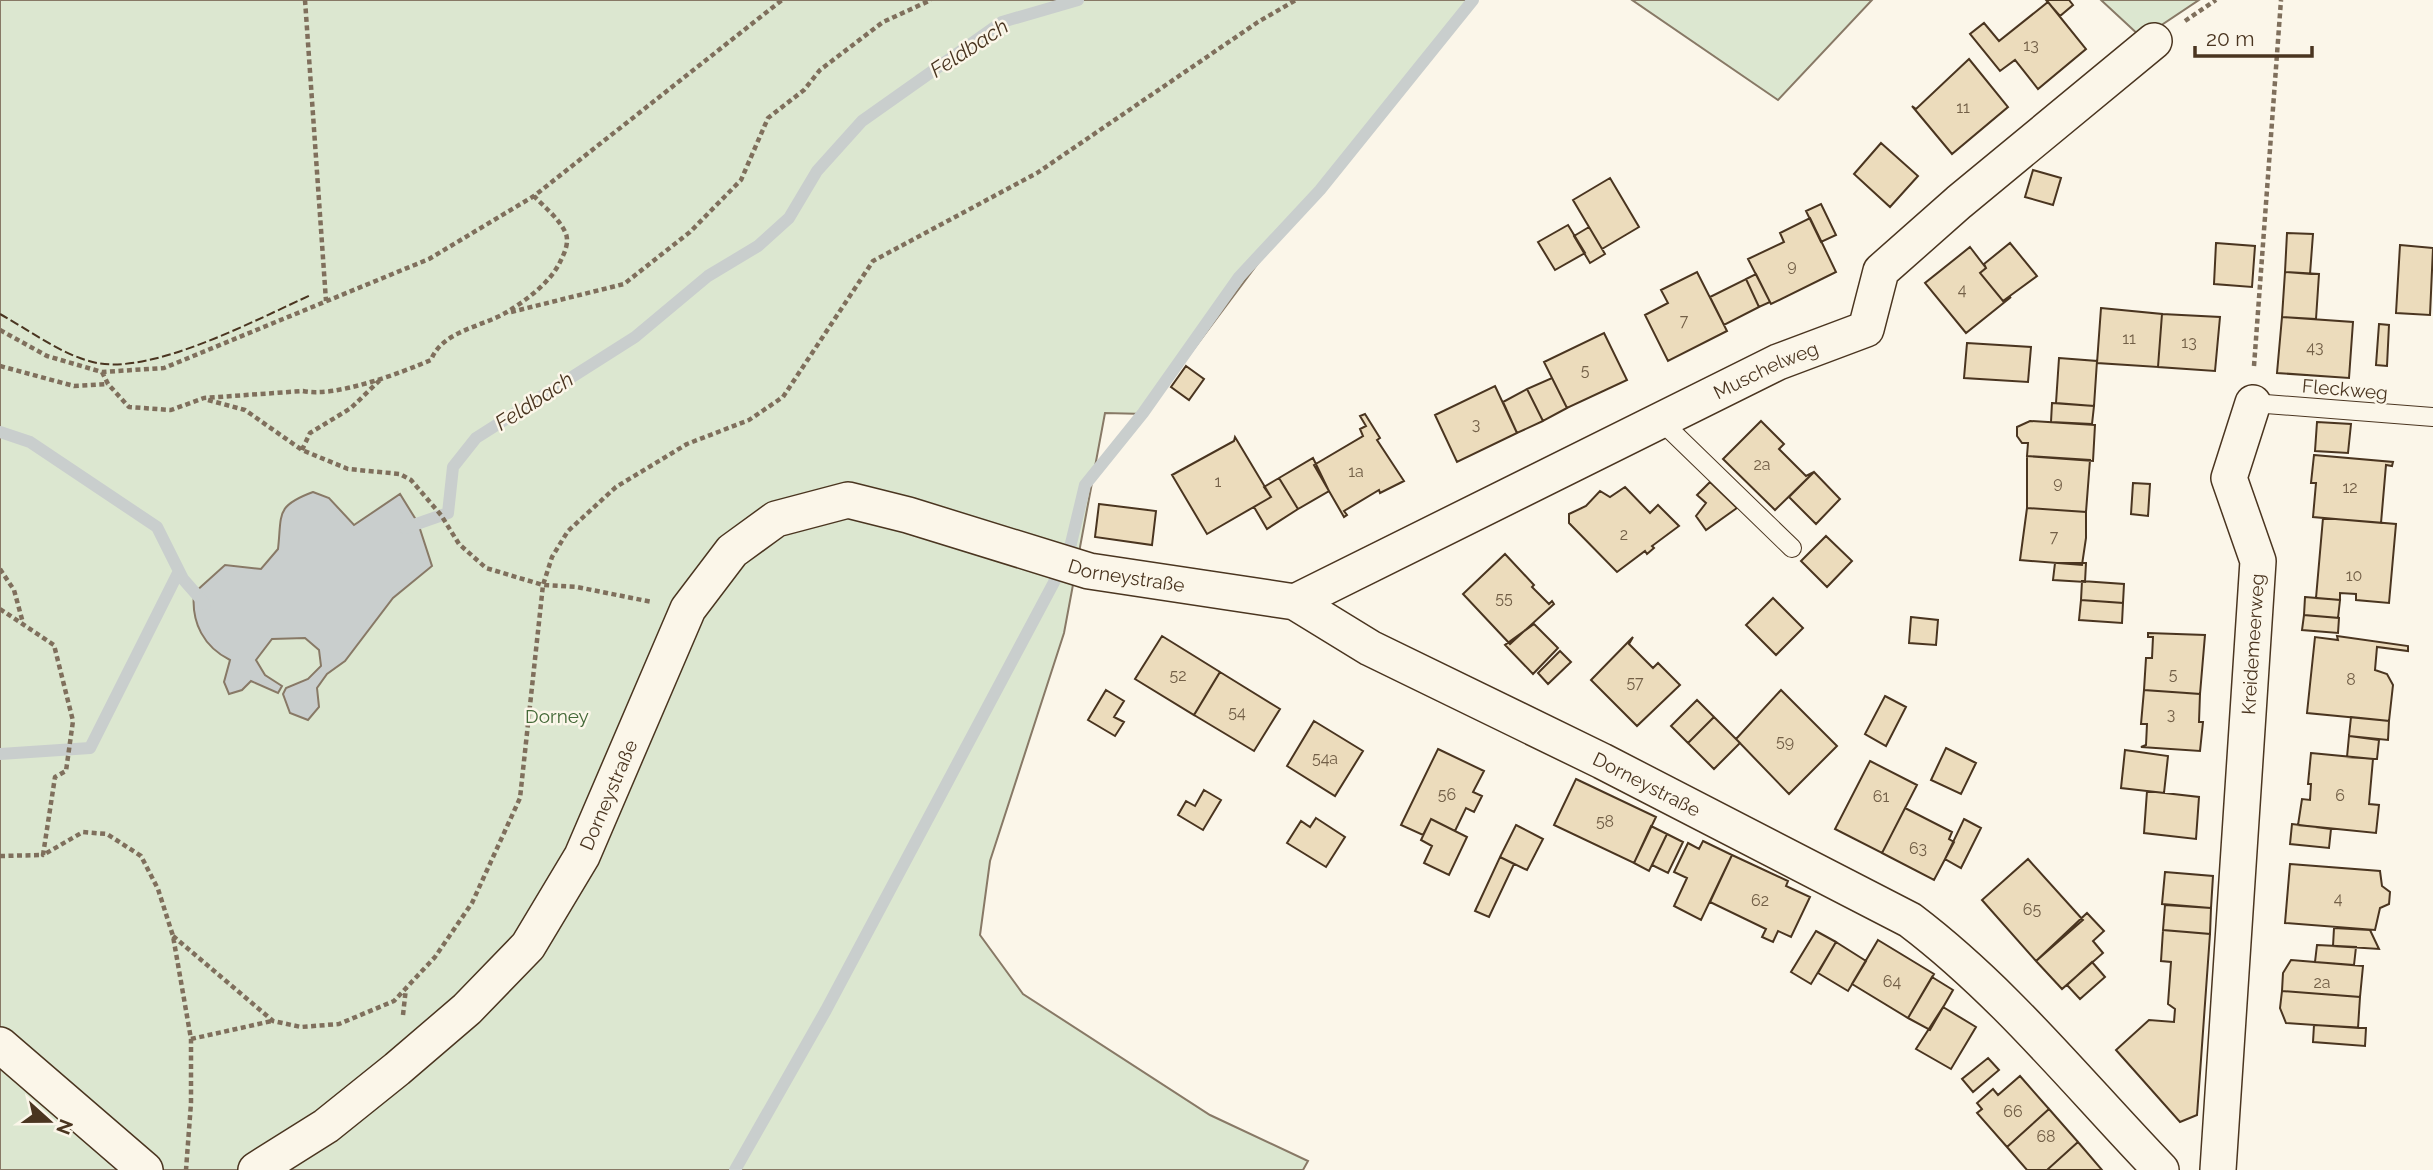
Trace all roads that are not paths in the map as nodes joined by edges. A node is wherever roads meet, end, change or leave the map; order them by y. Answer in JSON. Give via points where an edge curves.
{"nodes":[{"id":1,"x":2154,"y":41,"type":"dead end"},
{"id":2,"x":2253,"y":402,"type":"joint"},
{"id":3,"x":2433,"y":417,"type":"edge"},
{"id":4,"x":1660,"y":420,"type":"junction"},
{"id":5,"x":1792,"y":548,"type":"dead end"},
{"id":6,"x":1295,"y":603,"type":"junction"},
{"id":7,"x":0,"y":1045,"type":"edge"},
{"id":8,"x":145,"y":1170,"type":"edge"},
{"id":9,"x":256,"y":1170,"type":"edge"},
{"id":10,"x":2161,"y":1170,"type":"edge"},
{"id":11,"x":2218,"y":1170,"type":"edge"}],
"edges":[{"from":1,"to":4,"type":"street","name":"Muschelweg","via":[[1881,271],[1866,329],[1778,362]]},
{"from":2,"to":3,"type":"lane","name":"Fleckweg"},
{"from":2,"to":11,"type":"street","name":"Kreidemeerweg","via":[[2229,478],[2258,561]]},
{"from":4,"to":5,"type":"lane"},
{"from":4,"to":6,"type":"street","name":"Muschelweg"},
{"from":6,"to":9,"type":"street","name":"Dorneystraße","via":[[1089,571],[848,500],[776,519],[732,551],[688,609],[582,856],[528,946],[467,1009],[397,1069],[326,1126]]},
{"from":6,"to":10,"type":"street","name":"Dorneystraße","via":[[1370,648],[1910,920],[1955,954]]},
{"from":7,"to":8,"type":"street"}]}
